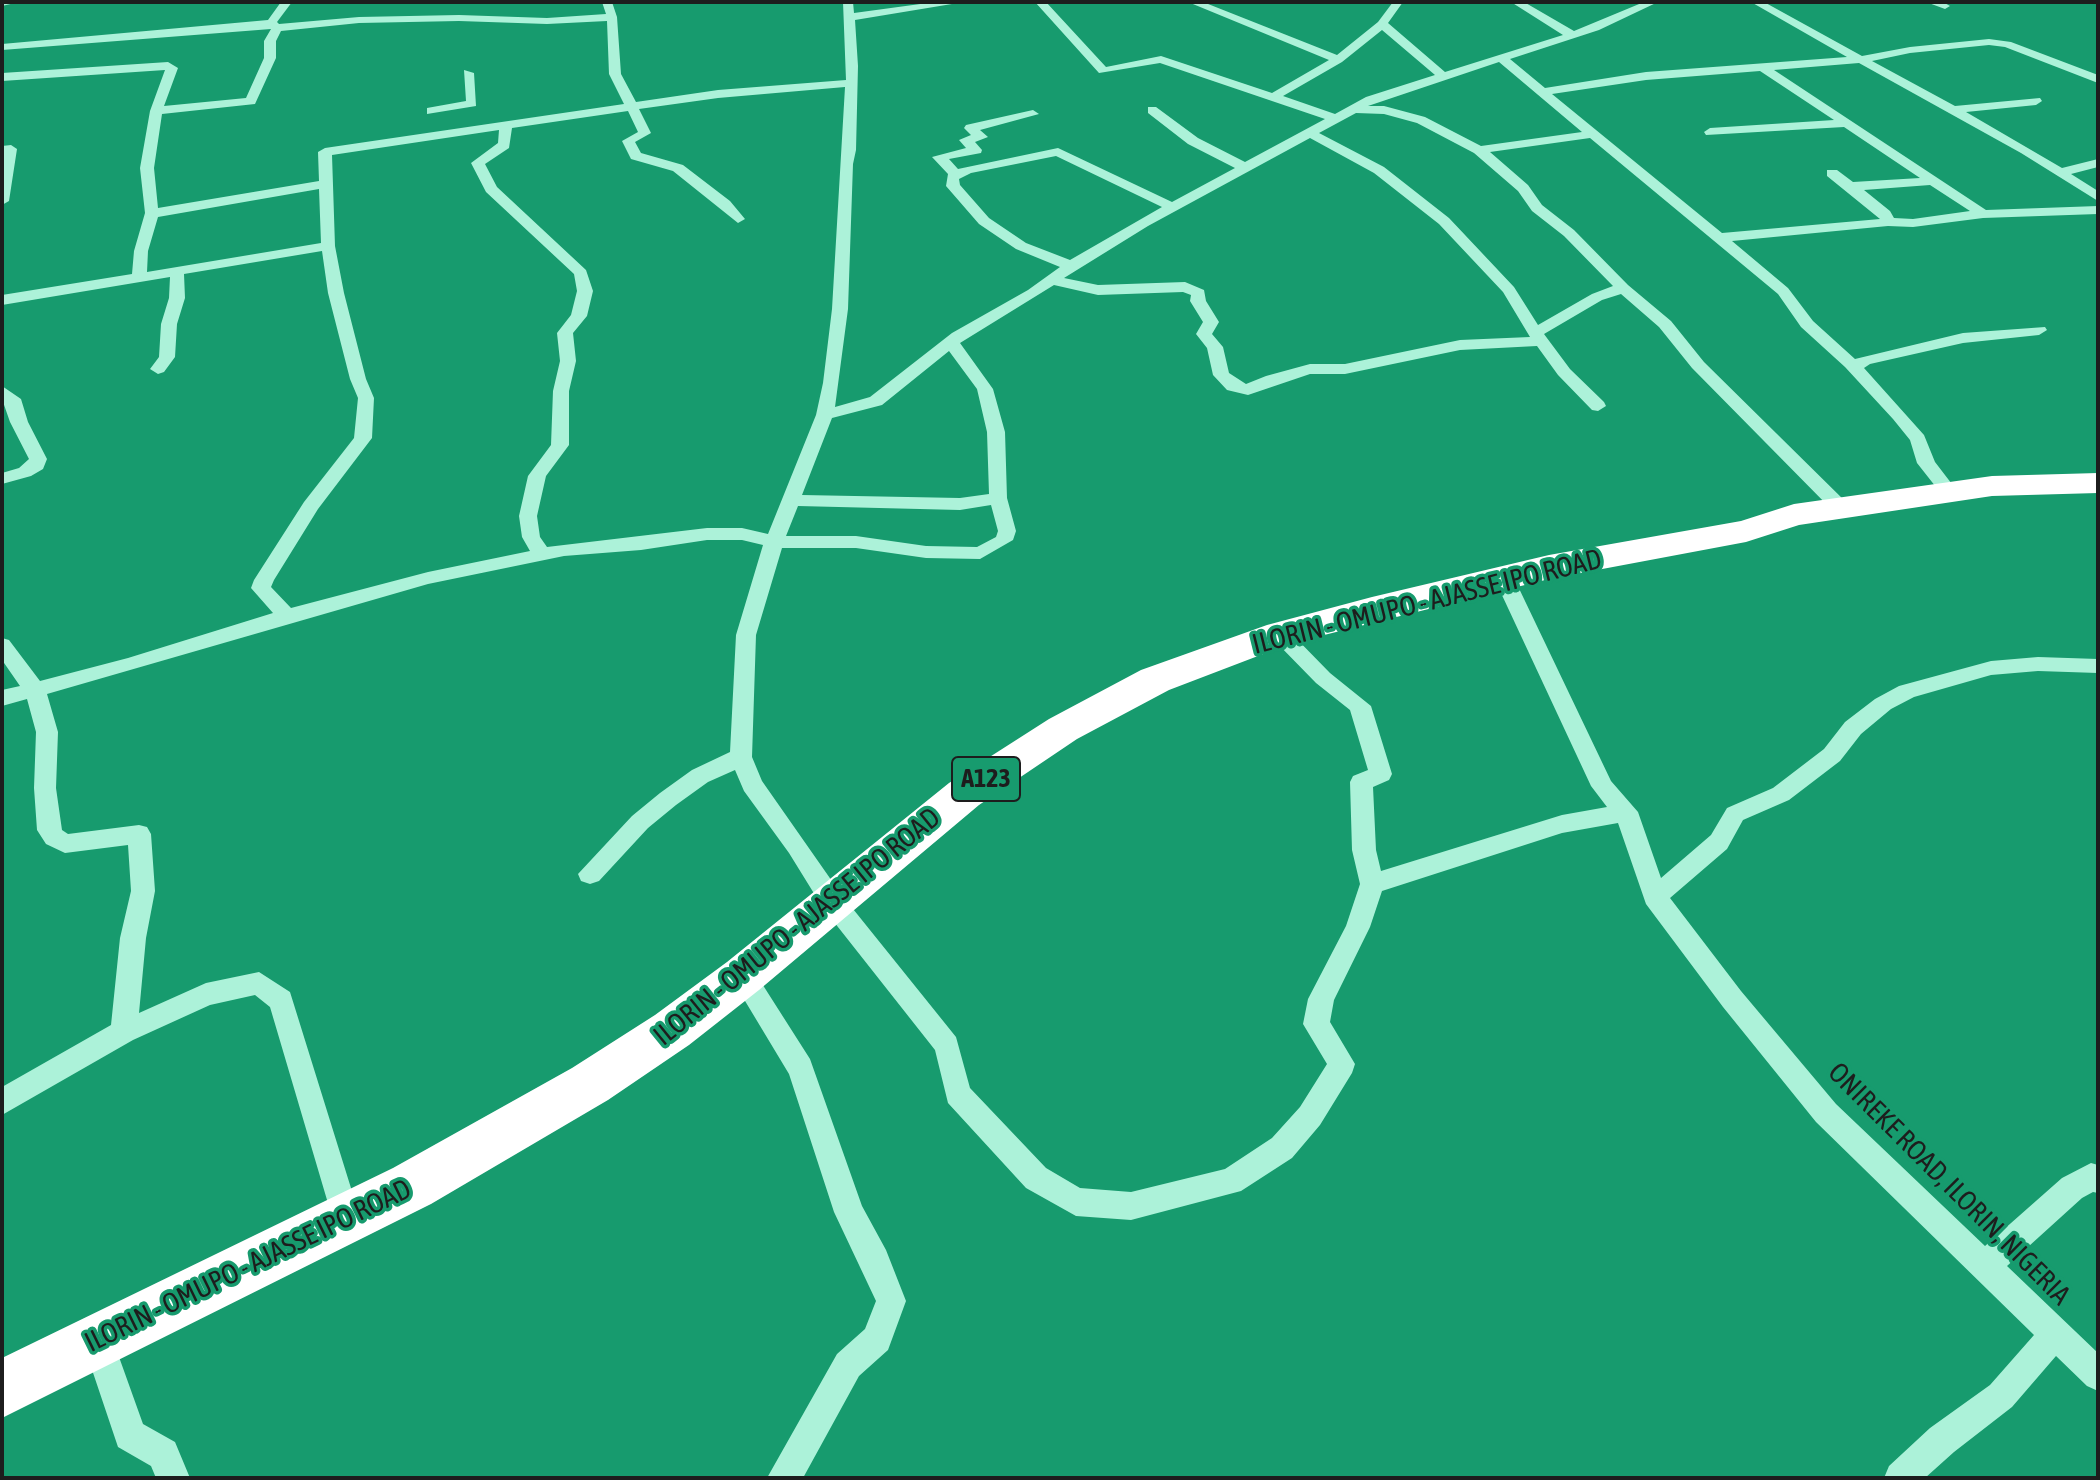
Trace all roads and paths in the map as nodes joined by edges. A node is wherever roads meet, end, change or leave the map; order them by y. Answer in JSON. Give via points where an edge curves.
{"nodes":[{"id":1,"x":14,"y":2,"type":"edge"},
{"id":2,"x":287,"y":2,"type":"edge"},
{"id":3,"x":607,"y":2,"type":"edge"},
{"id":4,"x":959,"y":2,"type":"edge"},
{"id":5,"x":1040,"y":2,"type":"edge"},
{"id":6,"x":1193,"y":2,"type":"edge"},
{"id":7,"x":1398,"y":2,"type":"edge"},
{"id":8,"x":1516,"y":2,"type":"edge"},
{"id":9,"x":1653,"y":2,"type":"edge"},
{"id":10,"x":1756,"y":2,"type":"edge"},
{"id":11,"x":1931,"y":2,"type":"edge"},
{"id":12,"x":2,"y":3,"type":"edge"},
{"id":13,"x":1945,"y":6,"type":"dead end"},
{"id":14,"x":849,"y":10,"type":"edge"},
{"id":15,"x":612,"y":17,"type":"junction"},
{"id":16,"x":1382,"y":24,"type":"junction"},
{"id":17,"x":274,"y":25,"type":"junction"},
{"id":18,"x":1572,"y":35,"type":"junction"},
{"id":19,"x":2,"y":47,"type":"edge"},
{"id":20,"x":1500,"y":57,"type":"junction"},
{"id":21,"x":1864,"y":59,"type":"junction"},
{"id":22,"x":1338,"y":60,"type":"junction"},
{"id":23,"x":1764,"y":68,"type":"junction"},
{"id":24,"x":468,"y":73,"type":"dead end"},
{"id":25,"x":2,"y":77,"type":"edge"},
{"id":26,"x":1445,"y":78,"type":"junction"},
{"id":27,"x":2098,"y":79,"type":"edge"},
{"id":28,"x":852,"y":83,"type":"junction"},
{"id":29,"x":1542,"y":92,"type":"junction"},
{"id":30,"x":418,"y":98,"type":"dead end"},
{"id":31,"x":1271,"y":98,"type":"junction"},
{"id":32,"x":2036,"y":101,"type":"dead end"},
{"id":33,"x":633,"y":109,"type":"junction"},
{"id":34,"x":1152,"y":110,"type":"dead end"},
{"id":35,"x":1354,"y":110,"type":"junction"},
{"id":36,"x":1953,"y":110,"type":"junction"},
{"id":37,"x":156,"y":111,"type":"junction"},
{"id":38,"x":431,"y":111,"type":"junction"},
{"id":39,"x":1033,"y":114,"type":"dead end"},
{"id":40,"x":1337,"y":119,"type":"junction"},
{"id":41,"x":1850,"y":123,"type":"junction"},
{"id":42,"x":506,"y":126,"type":"junction"},
{"id":43,"x":1710,"y":132,"type":"dead end"},
{"id":44,"x":1312,"y":134,"type":"junction"},
{"id":45,"x":1592,"y":134,"type":"junction"},
{"id":46,"x":444,"y":135,"type":"junction"},
{"id":47,"x":2,"y":150,"type":"edge"},
{"id":48,"x":1479,"y":150,"type":"junction"},
{"id":49,"x":2098,"y":163,"type":"edge"},
{"id":50,"x":1246,"y":168,"type":"junction"},
{"id":51,"x":2061,"y":172,"type":"junction"},
{"id":52,"x":1832,"y":173,"type":"dead end"},
{"id":53,"x":956,"y":174,"type":"junction"},
{"id":54,"x":1930,"y":181,"type":"junction"},
{"id":55,"x":327,"y":184,"type":"junction"},
{"id":56,"x":1850,"y":186,"type":"junction"},
{"id":57,"x":2098,"y":197,"type":"edge"},
{"id":58,"x":2,"y":201,"type":"edge"},
{"id":59,"x":1172,"y":207,"type":"junction"},
{"id":60,"x":2098,"y":210,"type":"edge"},
{"id":61,"x":152,"y":213,"type":"junction"},
{"id":62,"x":1983,"y":214,"type":"junction"},
{"id":63,"x":738,"y":219,"type":"dead end"},
{"id":64,"x":1888,"y":222,"type":"junction"},
{"id":65,"x":1720,"y":238,"type":"junction"},
{"id":66,"x":328,"y":246,"type":"junction"},
{"id":67,"x":1071,"y":266,"type":"junction"},
{"id":68,"x":177,"y":272,"type":"junction"},
{"id":69,"x":139,"y":277,"type":"junction"},
{"id":70,"x":1053,"y":280,"type":"junction"},
{"id":71,"x":1623,"y":288,"type":"junction"},
{"id":72,"x":2,"y":300,"type":"edge"},
{"id":73,"x":2039,"y":330,"type":"dead end"},
{"id":74,"x":1538,"y":337,"type":"junction"},
{"id":75,"x":951,"y":342,"type":"junction"},
{"id":76,"x":1854,"y":367,"type":"junction"},
{"id":77,"x":158,"y":369,"type":"dead end"},
{"id":78,"x":2,"y":391,"type":"edge"},
{"id":79,"x":1598,"y":406,"type":"dead end"},
{"id":80,"x":825,"y":415,"type":"junction"},
{"id":81,"x":2,"y":479,"type":"edge"},
{"id":82,"x":2094,"y":485,"type":"edge"},
{"id":83,"x":1949,"y":492,"type":"junction"},
{"id":84,"x":998,"y":498,"type":"junction"},
{"id":85,"x":792,"y":500,"type":"junction"},
{"id":86,"x":1842,"y":509,"type":"junction"},
{"id":87,"x":774,"y":542,"type":"junction"},
{"id":88,"x":541,"y":554,"type":"junction"},
{"id":89,"x":1504,"y":578,"type":"junction"},
{"id":90,"x":287,"y":616,"type":"junction"},
{"id":91,"x":1280,"y":634,"type":"junction"},
{"id":92,"x":2,"y":645,"type":"edge"},
{"id":93,"x":2098,"y":666,"type":"edge"},
{"id":94,"x":35,"y":690,"type":"junction"},
{"id":95,"x":2,"y":698,"type":"edge"},
{"id":96,"x":741,"y":757,"type":"junction"},
{"id":97,"x":1626,"y":812,"type":"junction"},
{"id":98,"x":590,"y":874,"type":"dead end"},
{"id":99,"x":1372,"y":884,"type":"junction"},
{"id":100,"x":1655,"y":897,"type":"junction"},
{"id":101,"x":832,"y":901,"type":"junction"},
{"id":102,"x":743,"y":976,"type":"junction"},
{"id":103,"x":124,"y":1032,"type":"junction"},
{"id":104,"x":2,"y":1102,"type":"edge"},
{"id":105,"x":2098,"y":1179,"type":"edge"},
{"id":106,"x":345,"y":1217,"type":"junction"},
{"id":107,"x":1986,"y":1265,"type":"junction"},
{"id":108,"x":2055,"y":1334,"type":"junction"},
{"id":109,"x":98,"y":1340,"type":"junction"},
{"id":110,"x":2098,"y":1375,"type":"edge"},
{"id":111,"x":2,"y":1389,"type":"edge"},
{"id":112,"x":173,"y":1478,"type":"edge"},
{"id":113,"x":784,"y":1478,"type":"edge"},
{"id":114,"x":1901,"y":1478,"type":"edge"}],
"edges":[{"from":1,"to":12,"type":"street"},
{"from":2,"to":17,"type":"street"},
{"from":3,"to":15,"type":"street"},
{"from":4,"to":14,"type":"street"},
{"from":5,"to":31,"type":"street","via":[[1103,71],[1161,59]]},
{"from":6,"to":22,"type":"street"},
{"from":7,"to":16,"type":"street"},
{"from":8,"to":18,"type":"street"},
{"from":9,"to":18,"type":"street"},
{"from":10,"to":21,"type":"street"},
{"from":11,"to":13,"type":"street"},
{"from":14,"to":28,"type":"street"},
{"from":15,"to":17,"type":"street"},
{"from":15,"to":33,"type":"street","via":[[615,74]]},
{"from":16,"to":22,"type":"street"},
{"from":16,"to":26,"type":"street"},
{"from":17,"to":19,"type":"street"},
{"from":17,"to":37,"type":"street","via":[[270,58],[251,101]]},
{"from":18,"to":20,"type":"street"},
{"from":20,"to":26,"type":"street"},
{"from":20,"to":29,"type":"street"},
{"from":21,"to":23,"type":"street"},
{"from":21,"to":27,"type":"street","via":[[2000,43]]},
{"from":21,"to":36,"type":"street"},
{"from":22,"to":31,"type":"street"},
{"from":23,"to":29,"type":"street","via":[[1646,76]]},
{"from":23,"to":41,"type":"street"},
{"from":24,"to":38,"type":"street","via":[[472,103]]},
{"from":25,"to":37,"type":"street","via":[[172,67]]},
{"from":26,"to":35,"type":"street","via":[[1370,100]]},
{"from":28,"to":33,"type":"street","via":[[718,94]]},
{"from":28,"to":80,"type":"street","via":[[840,309]]},
{"from":29,"to":45,"type":"street"},
{"from":30,"to":38,"type":"street"},
{"from":31,"to":40,"type":"street"},
{"from":32,"to":36,"type":"street"},
{"from":33,"to":42,"type":"street"},
{"from":33,"to":63,"type":"street","via":[[645,133],[628,141],[636,156],[678,168]]},
{"from":34,"to":50,"type":"street","via":[[1193,141]]},
{"from":35,"to":40,"type":"street"},
{"from":35,"to":48,"type":"street","via":[[1401,114]]},
{"from":36,"to":51,"type":"street"},
{"from":37,"to":61,"type":"street","via":[[147,168]]},
{"from":38,"to":46,"type":"street"},
{"from":39,"to":53,"type":"street","via":[[970,128],[982,137],[965,140],[976,150],[939,157]]},
{"from":40,"to":44,"type":"street"},
{"from":41,"to":43,"type":"street"},
{"from":41,"to":54,"type":"street"},
{"from":42,"to":46,"type":"street"},
{"from":42,"to":88,"type":"street","via":[[504,145],[478,163],[491,189],[581,273],[585,291],[579,316],[565,333],[568,361],[558,420],[560,445],[537,476],[528,516]]},
{"from":44,"to":50,"type":"street"},
{"from":44,"to":74,"type":"street","via":[[1379,170],[1444,221],[1509,290]]},
{"from":45,"to":48,"type":"street"},
{"from":45,"to":65,"type":"street"},
{"from":46,"to":55,"type":"street","via":[[325,152]]},
{"from":47,"to":58,"type":"street","via":[[11,149]]},
{"from":48,"to":71,"type":"street"},
{"from":49,"to":51,"type":"street"},
{"from":50,"to":59,"type":"street"},
{"from":51,"to":57,"type":"street"},
{"from":52,"to":56,"type":"street"},
{"from":53,"to":59,"type":"street","via":[[1058,152]]},
{"from":53,"to":67,"type":"street","via":[[950,180],[953,186],[984,221],[1021,246]]},
{"from":54,"to":56,"type":"street"},
{"from":54,"to":62,"type":"street"},
{"from":55,"to":61,"type":"street"},
{"from":55,"to":66,"type":"street"},
{"from":56,"to":64,"type":"street"},
{"from":59,"to":67,"type":"street"},
{"from":60,"to":62,"type":"street"},
{"from":61,"to":69,"type":"street"},
{"from":62,"to":64,"type":"street"},
{"from":64,"to":65,"type":"street"},
{"from":65,"to":76,"type":"street","via":[[1783,291],[1807,324]]},
{"from":66,"to":68,"type":"street"},
{"from":66,"to":90,"type":"street","via":[[366,398],[363,438],[264,580],[261,588]]},
{"from":67,"to":70,"type":"street"},
{"from":68,"to":69,"type":"street"},
{"from":68,"to":77,"type":"street","via":[[167,357]]},
{"from":69,"to":72,"type":"street"},
{"from":70,"to":74,"type":"street","via":[[1098,290],[1185,287],[1199,293],[1211,322],[1204,334],[1215,347],[1221,375],[1248,390],[1310,369],[1345,369],[1460,345]]},
{"from":70,"to":75,"type":"street"},
{"from":71,"to":74,"type":"street","via":[[1597,297]]},
{"from":71,"to":86,"type":"street","via":[[1665,324],[1698,365]]},
{"from":73,"to":76,"type":"street","via":[[1963,338]]},
{"from":74,"to":79,"type":"street"},
{"from":75,"to":80,"type":"street","via":[[876,401]]},
{"from":75,"to":84,"type":"street","via":[[985,389],[996,432]]},
{"from":76,"to":83,"type":"street","via":[[1918,439],[1926,463]]},
{"from":78,"to":81,"type":"street","via":[[13,399],[38,459],[37,465]]},
{"from":80,"to":85,"type":"street"},
{"from":82,"to":83,"type":"highway","name":"ILORIN - OMUPO - AJASSE IPO ROAD","number":"A123"},
{"from":83,"to":86,"type":"highway","name":"ILORIN - OMUPO - AJASSE IPO ROAD","number":"A123"},
{"from":84,"to":85,"type":"street","via":[[960,504]]},
{"from":84,"to":87,"type":"street","via":[[1007,531],[1004,540],[980,553],[856,542]]},
{"from":85,"to":87,"type":"street"},
{"from":86,"to":89,"type":"highway","name":"ILORIN - OMUPO - AJASSE IPO ROAD","number":"A123"},
{"from":87,"to":88,"type":"street","via":[[742,534],[707,534]]},
{"from":87,"to":96,"type":"street","via":[[746,635]]},
{"from":88,"to":90,"type":"street"},
{"from":89,"to":91,"type":"highway","name":"ILORIN - OMUPO - AJASSE IPO ROAD","number":"A123"},
{"from":89,"to":97,"type":"street","name":"ONIREKE ROAD, ILORIN, NIGERIA","via":[[1602,786]]},
{"from":90,"to":94,"type":"street"},
{"from":91,"to":99,"type":"street","via":[[1360,706],[1381,774],[1361,782],[1364,850]]},
{"from":91,"to":101,"type":"highway","name":"ILORIN - OMUPO - AJASSE IPO ROAD","number":"A123","via":[[1155,680],[1063,729],[964,794]]},
{"from":92,"to":94,"type":"street"},
{"from":93,"to":100,"type":"street","via":[[1991,668],[1907,691],[1853,728],[1832,755],[1781,794],[1735,814],[1719,842]]},
{"from":94,"to":95,"type":"street"},
{"from":94,"to":103,"type":"street","via":[[47,732],[45,788],[54,837],[65,844],[139,834],[143,891]]},
{"from":96,"to":98,"type":"street","via":[[668,799]]},
{"from":96,"to":101,"type":"street","via":[[752,785]]},
{"from":97,"to":99,"type":"street","via":[[1562,824]]},
{"from":97,"to":100,"type":"street","name":"ONIREKE ROAD, ILORIN, NIGERIA"},
{"from":99,"to":101,"type":"street","via":[[1358,927],[1321,999],[1316,1024],[1342,1064],[1310,1116],[1282,1148],[1231,1181],[1131,1206],[1076,1202],[1036,1178],[958,1094],[947,1045]]},
{"from":100,"to":107,"type":"street","name":"ONIREKE ROAD, ILORIN, NIGERIA","via":[[1826,1113]]},
{"from":101,"to":102,"type":"highway","name":"ILORIN - OMUPO - AJASSE IPO ROAD","number":"A123"},
{"from":102,"to":106,"type":"highway","name":"ILORIN - OMUPO - AJASSE IPO ROAD","number":"A123","via":[[577,1092],[424,1180]]},
{"from":102,"to":113,"type":"street","via":[[800,1068],[849,1212],[891,1301],[877,1339],[848,1365]]},
{"from":103,"to":104,"type":"street"},
{"from":103,"to":106,"type":"street","via":[[206,994],[259,983],[281,1000]]},
{"from":105,"to":107,"type":"street","via":[[2091,1177],[2072,1188]]},
{"from":106,"to":109,"type":"highway","name":"ILORIN - OMUPO - AJASSE IPO ROAD","number":"A123"},
{"from":107,"to":108,"type":"street","name":"ONIREKE ROAD, ILORIN, NIGERIA"},
{"from":108,"to":110,"type":"street","name":"ONIREKE ROAD, ILORIN, NIGERIA"},
{"from":108,"to":114,"type":"street","via":[[2001,1396]]},
{"from":109,"to":111,"type":"highway","name":"ILORIN - OMUPO - AJASSE IPO ROAD","number":"A123"},
{"from":109,"to":112,"type":"street","via":[[130,1435],[163,1454]]}]}
